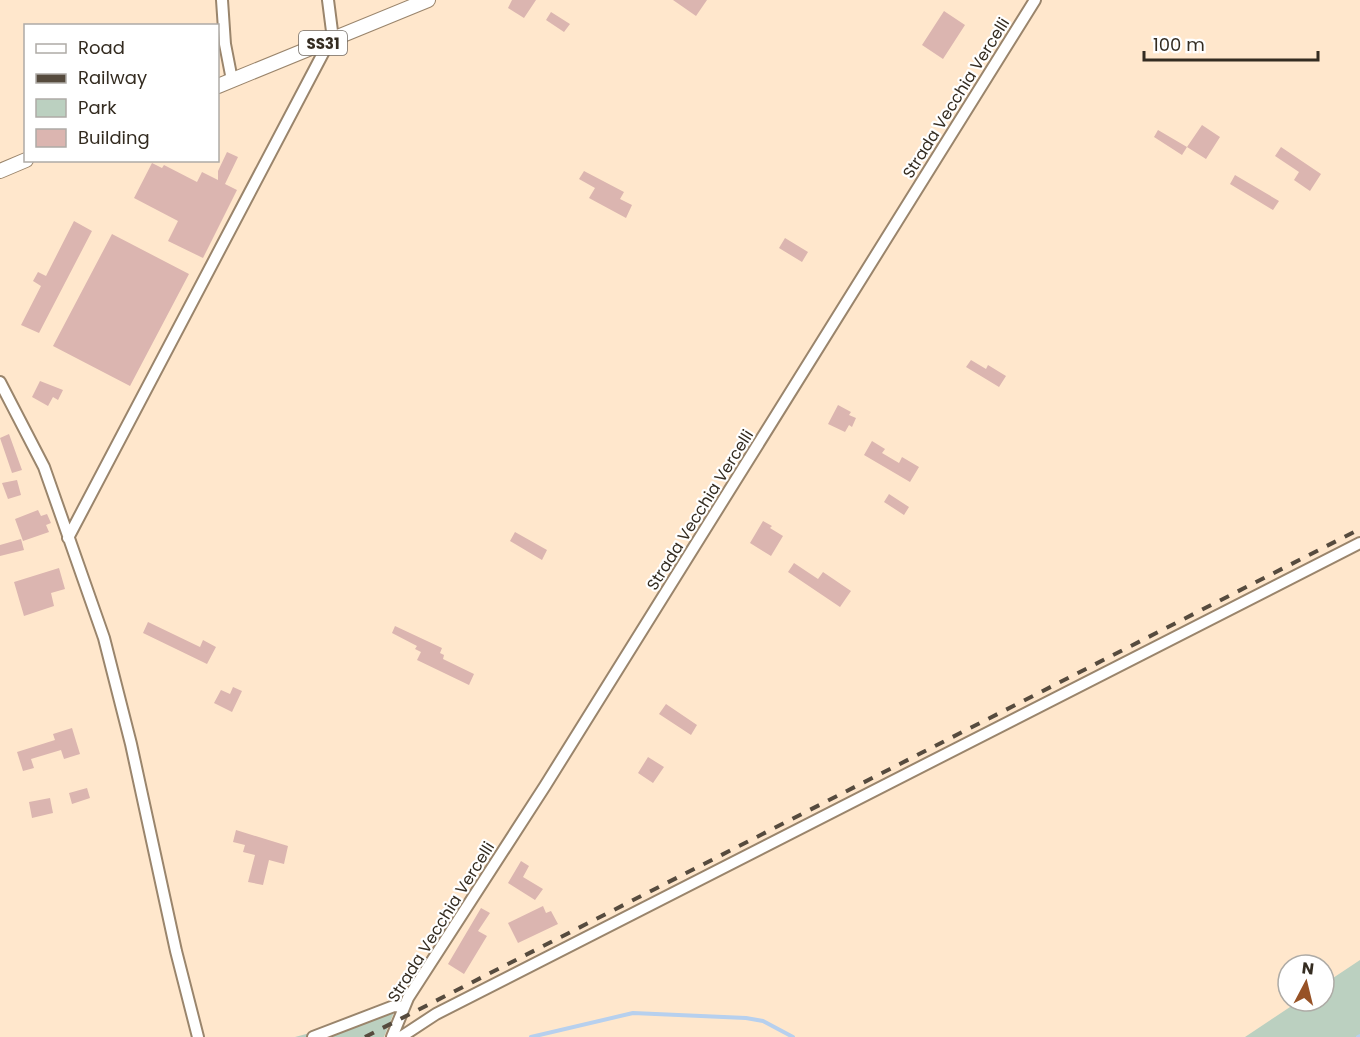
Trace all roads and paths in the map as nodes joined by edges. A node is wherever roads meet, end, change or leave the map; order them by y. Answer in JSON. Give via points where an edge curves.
{"nodes":[{"id":1,"x":222,"y":0,"type":"edge"},
{"id":2,"x":328,"y":0,"type":"edge"},
{"id":3,"x":428,"y":0,"type":"edge"},
{"id":4,"x":1035,"y":0,"type":"edge"},
{"id":5,"x":332,"y":40,"type":"junction"},
{"id":6,"x":232,"y":80,"type":"junction"},
{"id":7,"x":219,"y":86,"type":"edge"},
{"id":8,"x":24,"y":161,"type":"edge"},
{"id":9,"x":0,"y":171,"type":"edge"},
{"id":10,"x":0,"y":382,"type":"edge"},
{"id":11,"x":68,"y":538,"type":"junction"},
{"id":12,"x":1360,"y":543,"type":"edge"},
{"id":13,"x":403,"y":1007,"type":"junction"},
{"id":14,"x":198,"y":1037,"type":"edge"},
{"id":15,"x":313,"y":1037,"type":"edge"},
{"id":16,"x":392,"y":1037,"type":"edge"},
{"id":17,"x":400,"y":1037,"type":"edge"}],
"edges":[{"from":1,"to":6,"type":"street"},
{"from":2,"to":5,"type":"street"},
{"from":3,"to":5,"type":"main road","number":"SS31"},
{"from":4,"to":13,"type":"street","name":"Strada Vecchia Vercelli"},
{"from":5,"to":6,"type":"main road","number":"SS31"},
{"from":5,"to":11,"type":"street"},
{"from":6,"to":7,"type":"main road","number":"SS31"},
{"from":8,"to":9,"type":"main road"},
{"from":10,"to":11,"type":"street","via":[[44,467]]},
{"from":11,"to":14,"type":"street","via":[[104,638]]},
{"from":12,"to":17,"type":"street","via":[[436,1014]]},
{"from":13,"to":15,"type":"street","via":[[394,1006]]},
{"from":13,"to":16,"type":"street","name":"Strada Vecchia Vercelli"}]}
